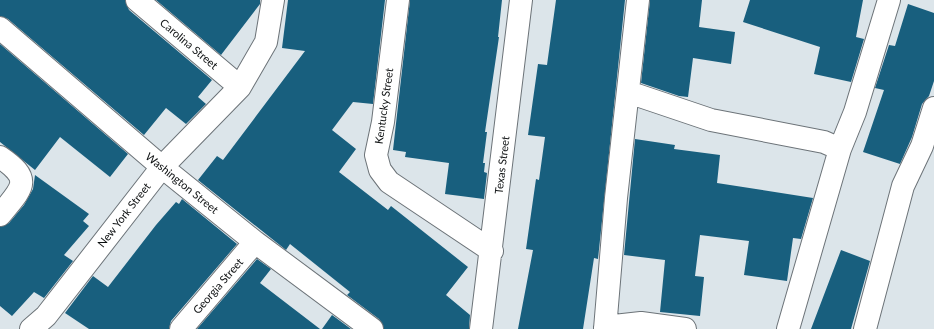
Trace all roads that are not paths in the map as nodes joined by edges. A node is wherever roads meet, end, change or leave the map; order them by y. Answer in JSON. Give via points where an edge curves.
{"nodes":[{"id":1,"x":138,"y":0,"type":"edge"},
{"id":2,"x":272,"y":0,"type":"edge"},
{"id":3,"x":398,"y":0,"type":"edge"},
{"id":4,"x":522,"y":0,"type":"edge"},
{"id":5,"x":638,"y":0,"type":"edge"},
{"id":6,"x":889,"y":0,"type":"edge"},
{"id":7,"x":0,"y":28,"type":"edge"},
{"id":8,"x":240,"y":87,"type":"junction"},
{"id":9,"x":628,"y":92,"type":"junction"},
{"id":10,"x":934,"y":108,"type":"edge"},
{"id":11,"x":928,"y":148,"type":"edge"},
{"id":12,"x":840,"y":149,"type":"junction"},
{"id":13,"x":0,"y":157,"type":"edge"},
{"id":14,"x":162,"y":167,"type":"junction"},
{"id":15,"x":0,"y":215,"type":"edge"},
{"id":16,"x":255,"y":242,"type":"junction"},
{"id":17,"x":492,"y":251,"type":"junction"},
{"id":18,"x":183,"y":328,"type":"edge"},
{"id":19,"x":605,"y":328,"type":"edge"},
{"id":20,"x":31,"y":329,"type":"edge"},
{"id":21,"x":372,"y":329,"type":"edge"},
{"id":22,"x":481,"y":329,"type":"edge"},
{"id":23,"x":686,"y":329,"type":"edge"},
{"id":24,"x":788,"y":329,"type":"edge"},
{"id":25,"x":865,"y":329,"type":"edge"}],
"edges":[{"from":1,"to":8,"type":"street","name":"Carolina Street"},
{"from":2,"to":8,"type":"street","name":"New York Street","via":[[266,42]]},
{"from":3,"to":17,"type":"street","name":"Kentucky Street","via":[[376,155],[380,170],[389,182]]},
{"from":4,"to":17,"type":"street","name":"Texas Street"},
{"from":5,"to":9,"type":"street"},
{"from":6,"to":12,"type":"street"},
{"from":7,"to":14,"type":"street","name":"Washington Street"},
{"from":8,"to":14,"type":"street","name":"New York Street"},
{"from":9,"to":12,"type":"street","via":[[711,120],[824,142]]},
{"from":9,"to":19,"type":"street"},
{"from":10,"to":11,"type":"street"},
{"from":11,"to":25,"type":"street","via":[[903,186]]},
{"from":12,"to":24,"type":"street"},
{"from":13,"to":15,"type":"street","via":[[15,168],[21,178],[21,190]]},
{"from":14,"to":16,"type":"street","name":"Washington Street"},
{"from":14,"to":20,"type":"street","name":"New York Street","via":[[46,316]]},
{"from":16,"to":18,"type":"street","name":"Georgia Street"},
{"from":16,"to":21,"type":"street","name":"Washington Street"},
{"from":17,"to":22,"type":"street","name":"Texas Street"},
{"from":19,"to":23,"type":"street","via":[[641,323]]}]}
